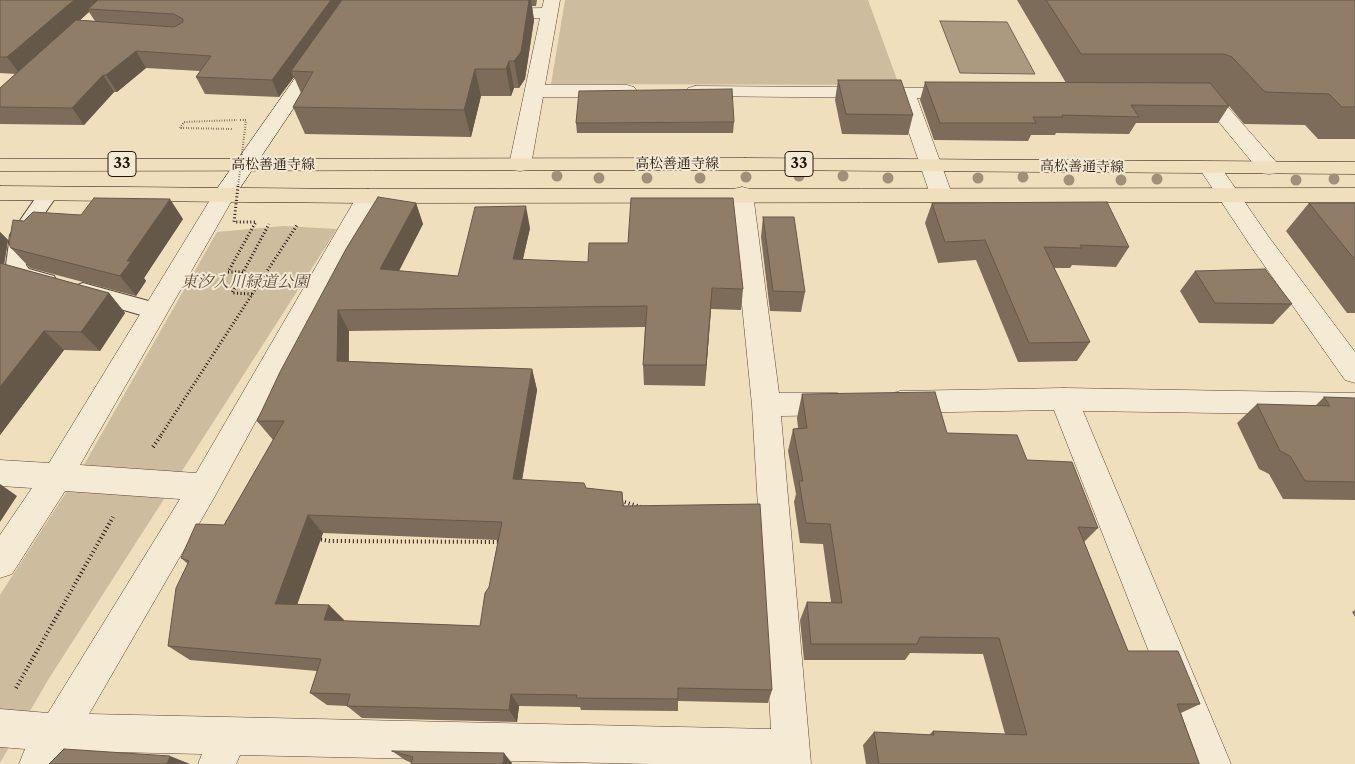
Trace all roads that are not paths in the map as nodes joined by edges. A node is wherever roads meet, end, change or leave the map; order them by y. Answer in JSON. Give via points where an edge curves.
{"nodes":[{"id":1,"x":358,"y":0,"type":"edge"},
{"id":2,"x":550,"y":6,"type":"edge"},
{"id":3,"x":482,"y":14,"type":"edge"},
{"id":4,"x":369,"y":17,"type":"edge"},
{"id":5,"x":345,"y":18,"type":"junction"},
{"id":6,"x":534,"y":91,"type":"junction"},
{"id":7,"x":642,"y":92,"type":"edge"},
{"id":8,"x":681,"y":92,"type":"edge"},
{"id":9,"x":905,"y":92,"type":"junction"},
{"id":10,"x":975,"y":92,"type":"edge"},
{"id":11,"x":1175,"y":93,"type":"edge"},
{"id":12,"x":0,"y":165,"type":"edge"},
{"id":13,"x":520,"y":165,"type":"junction"},
{"id":14,"x":931,"y":165,"type":"junction"},
{"id":15,"x":244,"y":166,"type":"junction"},
{"id":16,"x":1210,"y":168,"type":"junction"},
{"id":17,"x":1269,"y":168,"type":"junction"},
{"id":18,"x":1355,"y":168,"type":"edge"},
{"id":19,"x":0,"y":193,"type":"edge"},
{"id":20,"x":48,"y":194,"type":"junction"},
{"id":21,"x":742,"y":194,"type":"junction"},
{"id":22,"x":941,"y":194,"type":"junction"},
{"id":23,"x":224,"y":195,"type":"junction"},
{"id":24,"x":1228,"y":195,"type":"junction"},
{"id":25,"x":1355,"y":195,"type":"edge"},
{"id":26,"x":368,"y":196,"type":"junction"},
{"id":27,"x":155,"y":311,"type":"junction"},
{"id":28,"x":1355,"y":372,"type":"edge"},
{"id":29,"x":1064,"y":399,"type":"junction"},
{"id":30,"x":1355,"y":404,"type":"edge"},
{"id":31,"x":766,"y":405,"type":"junction"},
{"id":32,"x":0,"y":473,"type":"edge"},
{"id":33,"x":57,"y":477,"type":"junction"},
{"id":34,"x":204,"y":487,"type":"junction"},
{"id":35,"x":0,"y":563,"type":"edge"},
{"id":36,"x":0,"y":728,"type":"edge"},
{"id":37,"x":56,"y":732,"type":"junction"},
{"id":38,"x":223,"y":749,"type":"edge"},
{"id":39,"x":791,"y":756,"type":"edge"},
{"id":40,"x":38,"y":764,"type":"edge"},
{"id":41,"x":1212,"y":764,"type":"edge"}],
"edges":[{"from":1,"to":5,"type":"street"},
{"from":2,"to":3,"type":"street"},
{"from":2,"to":6,"type":"street"},
{"from":4,"to":5,"type":"street"},
{"from":5,"to":15,"type":"street"},
{"from":6,"to":7,"type":"street"},
{"from":6,"to":13,"type":"street"},
{"from":8,"to":9,"type":"street"},
{"from":9,"to":10,"type":"street"},
{"from":9,"to":14,"type":"street"},
{"from":11,"to":17,"type":"street","via":[[1205,93]]},
{"from":12,"to":15,"type":"main road","name":"高松善通寺線","number":"33"},
{"from":13,"to":14,"type":"main road","name":"高松善通寺線","number":"33"},
{"from":13,"to":15,"type":"main road","name":"高松善通寺線","number":"33"},
{"from":14,"to":16,"type":"main road","name":"高松善通寺線","number":"33"},
{"from":14,"to":22,"type":"street"},
{"from":15,"to":23,"type":"street"},
{"from":16,"to":17,"type":"main road","name":"高松善通寺線","number":"33"},
{"from":16,"to":24,"type":"street"},
{"from":17,"to":18,"type":"main road","name":"高松善通寺線","number":"33"},
{"from":19,"to":20,"type":"main road","name":"高松善通寺線","number":"33"},
{"from":20,"to":23,"type":"main road","name":"高松善通寺線","number":"33"},
{"from":20,"to":27,"type":"lane","via":[[20,235],[16,264],[22,275]]},
{"from":21,"to":22,"type":"main road","name":"高松善通寺線","number":"33"},
{"from":21,"to":26,"type":"main road","name":"高松善通寺線","number":"33"},
{"from":21,"to":31,"type":"street"},
{"from":22,"to":24,"type":"main road","name":"高松善通寺線","number":"33"},
{"from":23,"to":26,"type":"main road","name":"高松善通寺線","number":"33"},
{"from":23,"to":27,"type":"street"},
{"from":24,"to":25,"type":"main road","name":"高松善通寺線","number":"33"},
{"from":24,"to":28,"type":"street"},
{"from":26,"to":34,"type":"street"},
{"from":27,"to":33,"type":"street"},
{"from":29,"to":30,"type":"street"},
{"from":29,"to":31,"type":"street"},
{"from":29,"to":41,"type":"street"},
{"from":31,"to":39,"type":"street"},
{"from":32,"to":33,"type":"street"},
{"from":33,"to":34,"type":"street"},
{"from":33,"to":35,"type":"street"},
{"from":34,"to":37,"type":"street"},
{"from":36,"to":37,"type":"street"},
{"from":37,"to":38,"type":"street"},
{"from":37,"to":40,"type":"street"},
{"from":38,"to":39,"type":"street"}]}
